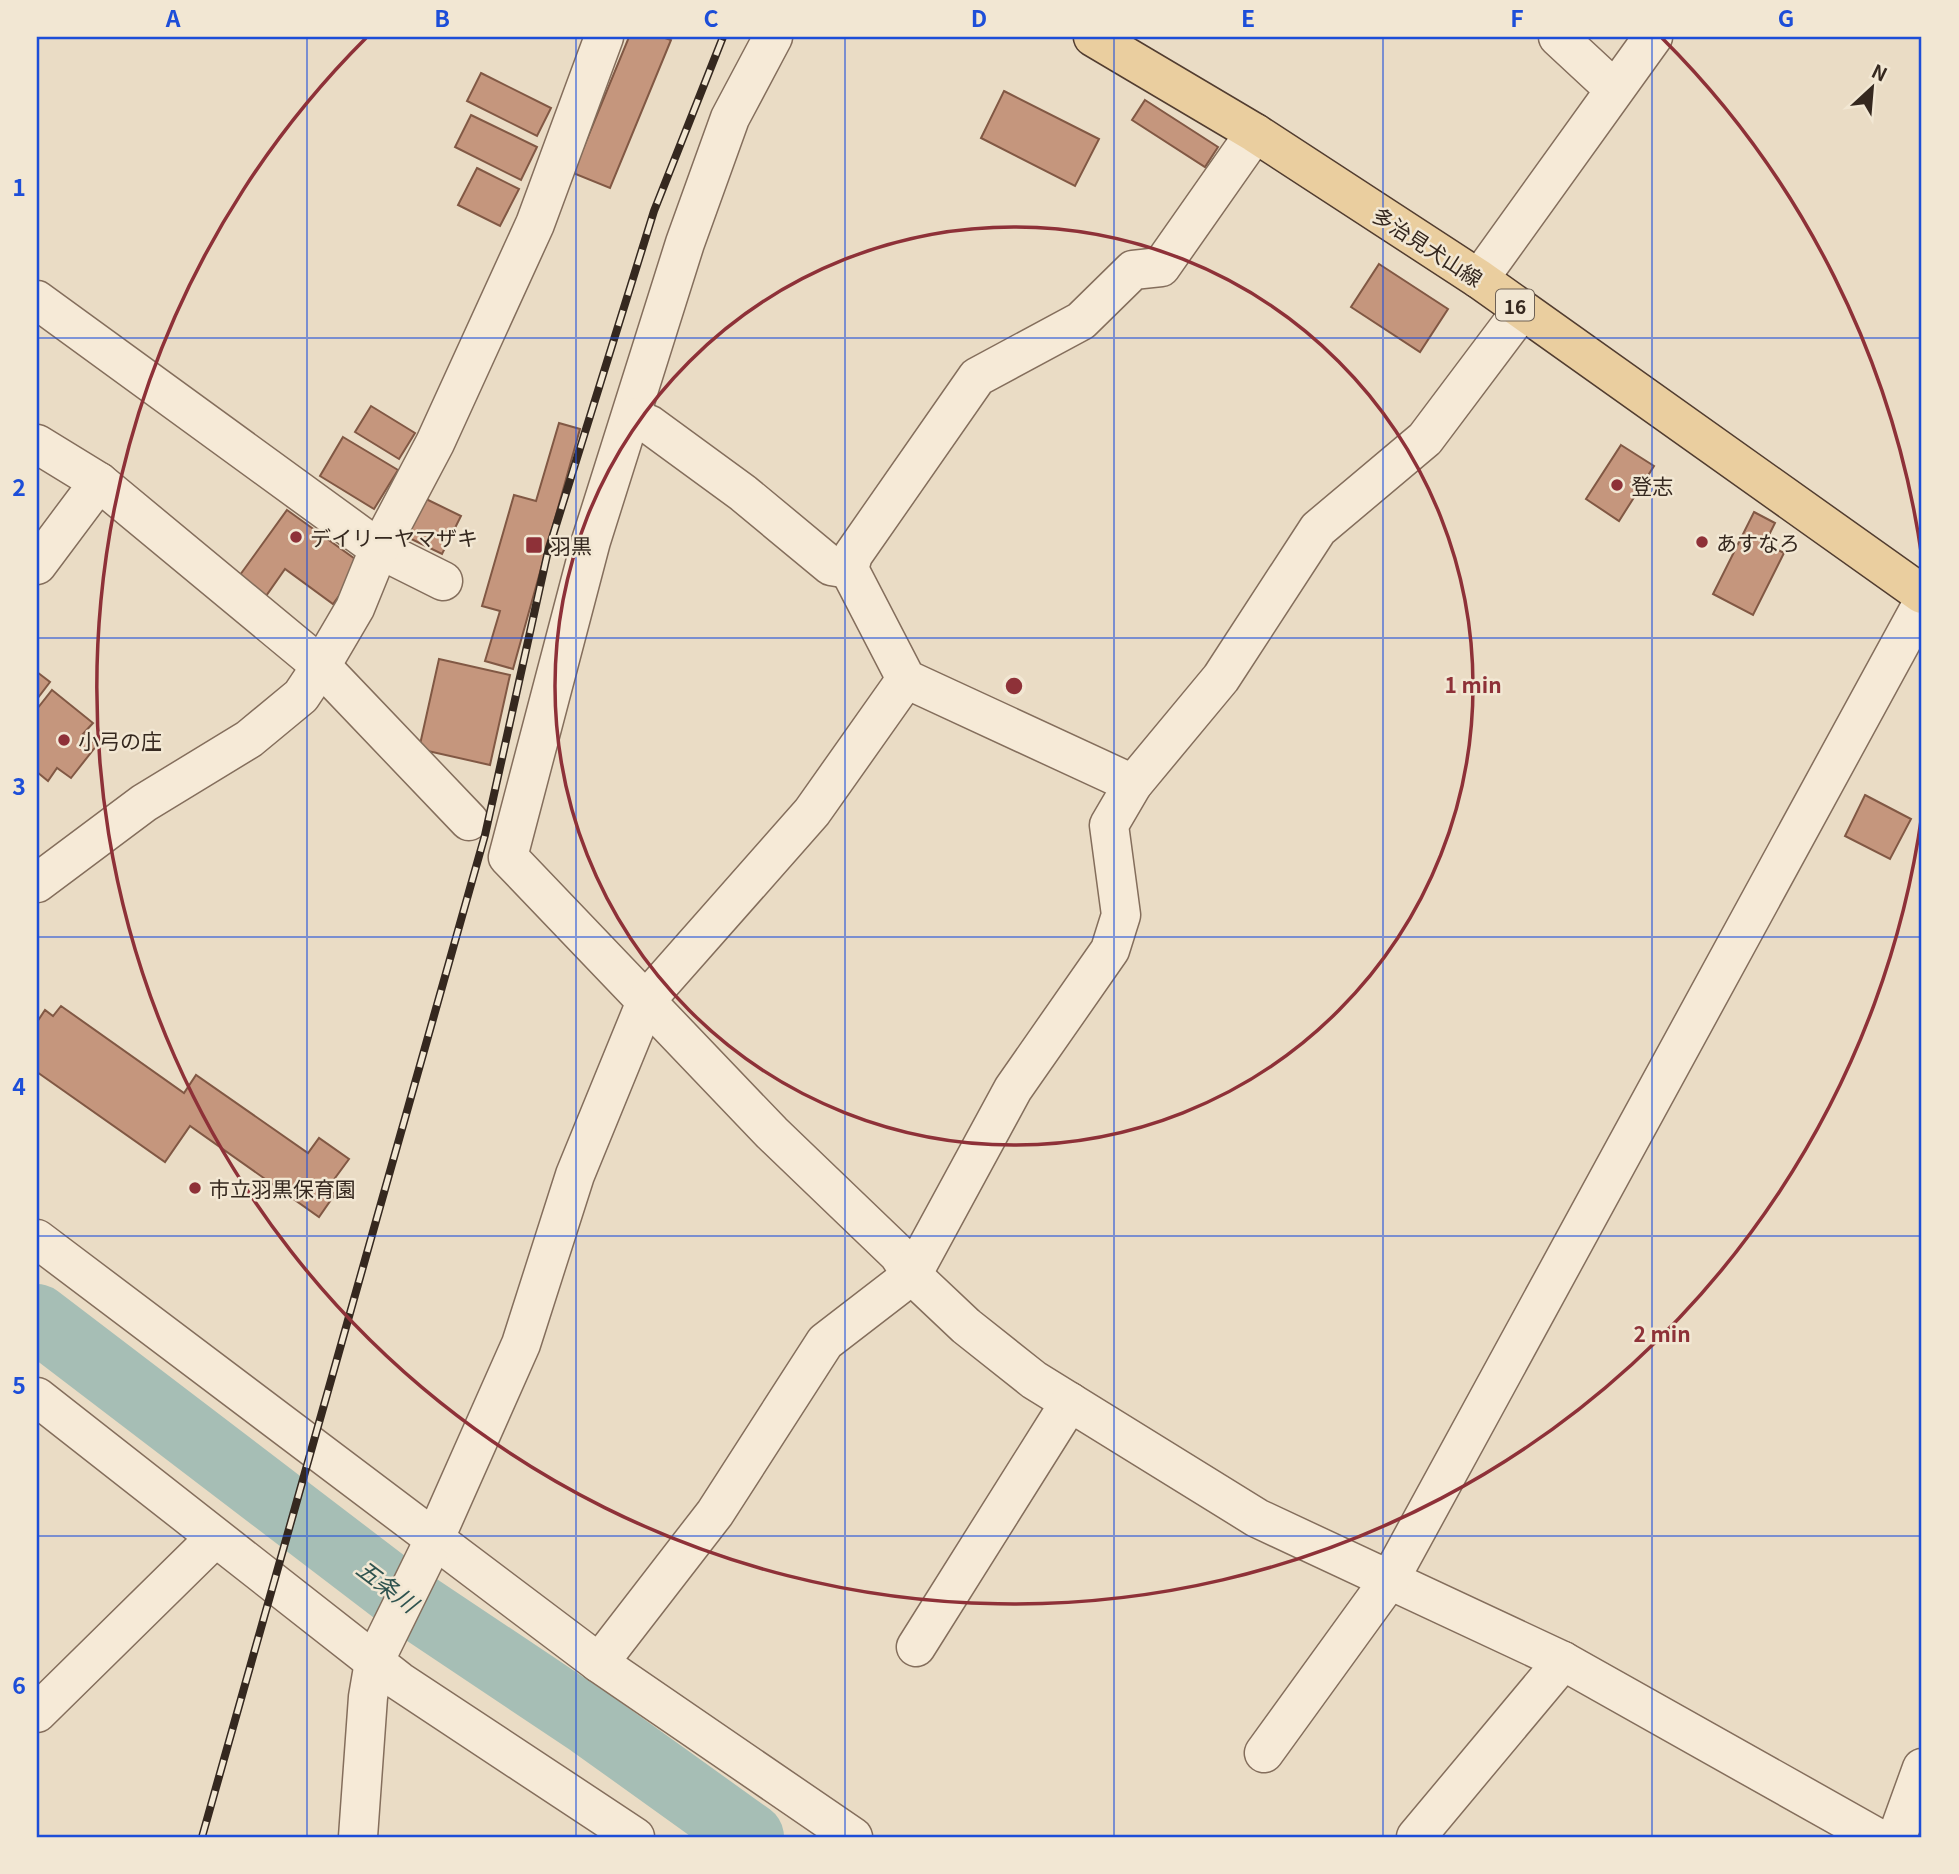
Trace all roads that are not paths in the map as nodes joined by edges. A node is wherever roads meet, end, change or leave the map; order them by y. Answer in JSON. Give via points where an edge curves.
{"nodes":[{"id":1,"x":773,"y":37,"type":"edge"},
{"id":2,"x":1093,"y":37,"type":"edge"},
{"id":3,"x":1558,"y":37,"type":"edge"},
{"id":4,"x":1653,"y":37,"type":"edge"},
{"id":5,"x":596,"y":40,"type":"edge"},
{"id":6,"x":1614,"y":89,"type":"junction"},
{"id":7,"x":1255,"y":133,"type":"junction"},
{"id":8,"x":1479,"y":279,"type":"junction"},
{"id":9,"x":37,"y":300,"type":"edge"},
{"id":10,"x":1522,"y":310,"type":"junction"},
{"id":11,"x":631,"y":418,"type":"junction"},
{"id":12,"x":37,"y":444,"type":"edge"},
{"id":13,"x":99,"y":482,"type":"junction"},
{"id":14,"x":379,"y":549,"type":"junction"},
{"id":15,"x":37,"y":565,"type":"edge"},
{"id":16,"x":849,"y":569,"type":"junction"},
{"id":17,"x":443,"y":581,"type":"dead end"},
{"id":18,"x":1922,"y":594,"type":"edge"},
{"id":19,"x":1922,"y":604,"type":"edge"},
{"id":20,"x":321,"y":666,"type":"junction"},
{"id":21,"x":906,"y":679,"type":"junction"},
{"id":22,"x":1133,"y":784,"type":"junction"},
{"id":23,"x":469,"y":821,"type":"dead end"},
{"id":24,"x":37,"y":883,"type":"edge"},
{"id":25,"x":647,"y":999,"type":"junction"},
{"id":26,"x":37,"y":1239,"type":"edge"},
{"id":27,"x":912,"y":1275,"type":"junction"},
{"id":28,"x":37,"y":1397,"type":"edge"},
{"id":29,"x":1070,"y":1402,"type":"junction"},
{"id":30,"x":215,"y":1538,"type":"junction"},
{"id":31,"x":431,"y":1546,"type":"junction"},
{"id":32,"x":1390,"y":1579,"type":"junction"},
{"id":33,"x":916,"y":1647,"type":"dead end"},
{"id":34,"x":378,"y":1653,"type":"junction"},
{"id":35,"x":1563,"y":1661,"type":"junction"},
{"id":36,"x":599,"y":1663,"type":"junction"},
{"id":37,"x":37,"y":1713,"type":"edge"},
{"id":38,"x":1264,"y":1753,"type":"dead end"},
{"id":39,"x":1922,"y":1768,"type":"edge"},
{"id":40,"x":358,"y":1837,"type":"edge"},
{"id":41,"x":635,"y":1837,"type":"edge"},
{"id":42,"x":853,"y":1837,"type":"edge"},
{"id":43,"x":1416,"y":1837,"type":"edge"},
{"id":44,"x":1876,"y":1837,"type":"edge"},
{"id":45,"x":1898,"y":1837,"type":"edge"}],
"edges":[{"from":1,"to":11,"type":"street","via":[[730,118],[685,243]]},
{"from":2,"to":7,"type":"main road","name":"多治見犬山線","number":"16"},
{"from":3,"to":6,"type":"street"},
{"from":4,"to":6,"type":"street"},
{"from":5,"to":14,"type":"street","via":[[535,224],[435,443]]},
{"from":6,"to":8,"type":"street"},
{"from":7,"to":8,"type":"main road","name":"多治見犬山線","number":"16"},
{"from":7,"to":16,"type":"street","via":[[1161,267],[1133,270],[1081,321],[977,377],[853,555]]},
{"from":8,"to":10,"type":"main road","name":"多治見犬山線","number":"16"},
{"from":9,"to":14,"type":"street"},
{"from":10,"to":18,"type":"main road","name":"多治見犬山線","number":"16"},
{"from":10,"to":22,"type":"street","via":[[1425,439],[1318,529],[1221,678]]},
{"from":11,"to":16,"type":"street","via":[[650,425],[743,493],[831,566]]},
{"from":11,"to":25,"type":"street","via":[[591,541],[508,857]]},
{"from":12,"to":13,"type":"street"},
{"from":13,"to":15,"type":"street"},
{"from":13,"to":20,"type":"street"},
{"from":14,"to":17,"type":"street"},
{"from":14,"to":20,"type":"street","via":[[355,608]]},
{"from":16,"to":21,"type":"street"},
{"from":19,"to":32,"type":"street"},
{"from":20,"to":23,"type":"street"},
{"from":20,"to":24,"type":"street","via":[[301,696],[249,739],[144,803]]},
{"from":21,"to":22,"type":"street"},
{"from":21,"to":25,"type":"street","via":[[812,812]]},
{"from":22,"to":27,"type":"street","via":[[1110,825],[1121,915],[1110,950],[1013,1089]]},
{"from":25,"to":27,"type":"street","via":[[772,1133],[898,1254]]},
{"from":25,"to":31,"type":"street","via":[[575,1175],[521,1344]]},
{"from":26,"to":31,"type":"street"},
{"from":27,"to":29,"type":"street","via":[[966,1326]]},
{"from":27,"to":36,"type":"street","via":[[825,1342],[715,1513]]},
{"from":28,"to":30,"type":"street"},
{"from":29,"to":32,"type":"street","via":[[1257,1518]]},
{"from":29,"to":33,"type":"street"},
{"from":30,"to":34,"type":"street"},
{"from":30,"to":37,"type":"street"},
{"from":31,"to":34,"type":"street"},
{"from":31,"to":36,"type":"street"},
{"from":32,"to":35,"type":"street"},
{"from":32,"to":38,"type":"street"},
{"from":34,"to":40,"type":"street","via":[[368,1697]]},
{"from":34,"to":41,"type":"street"},
{"from":35,"to":43,"type":"street"},
{"from":35,"to":44,"type":"street"},
{"from":36,"to":42,"type":"street"},
{"from":39,"to":45,"type":"street"}]}
